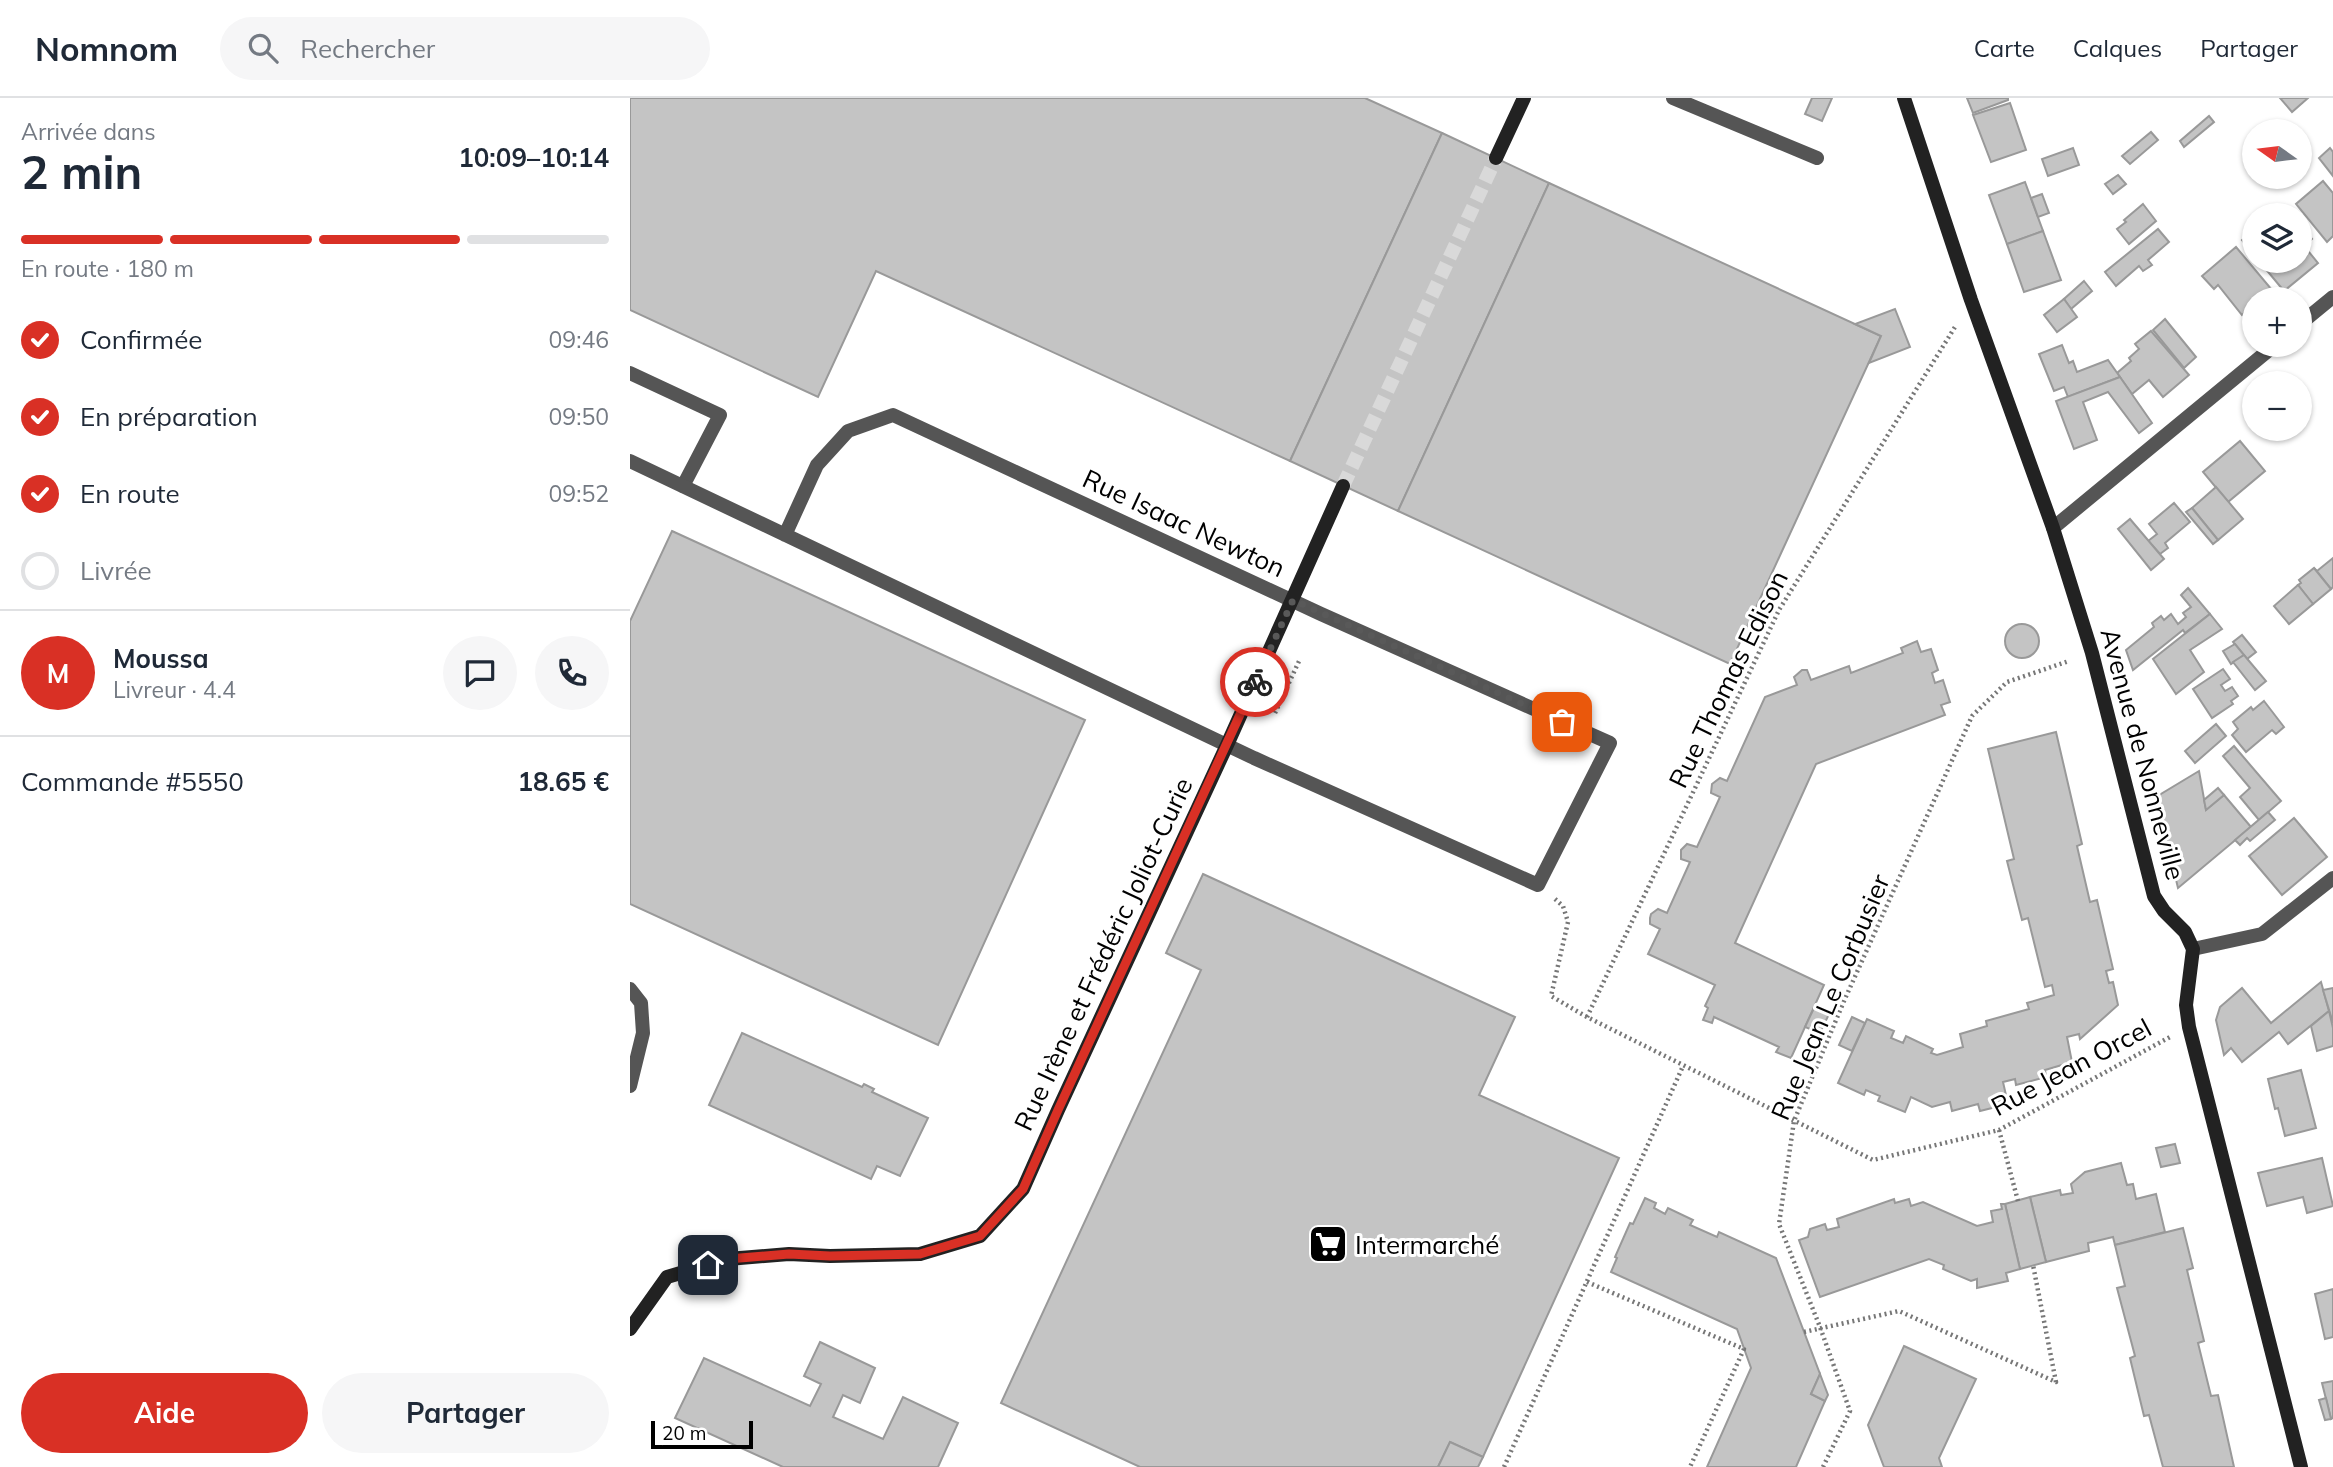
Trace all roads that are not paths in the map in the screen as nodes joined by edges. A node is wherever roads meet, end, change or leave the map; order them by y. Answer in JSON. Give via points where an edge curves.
{"nodes":[{"id":1,"x":1524,"y":98,"type":"edge"},
{"id":2,"x":1673,"y":98,"type":"edge"},
{"id":3,"x":1904,"y":98,"type":"edge"},
{"id":4,"x":1496,"y":158,"type":"tunnel mouth"},
{"id":5,"x":1817,"y":158,"type":"dead end"},
{"id":6,"x":2333,"y":297,"type":"edge"},
{"id":7,"x":2312,"y":314,"type":"edge"},
{"id":8,"x":2260,"y":357,"type":"edge"},
{"id":9,"x":630,"y":373,"type":"edge"},
{"id":10,"x":630,"y":461,"type":"edge"},
{"id":11,"x":683,"y":486,"type":"junction"},
{"id":12,"x":1343,"y":486,"type":"tunnel mouth"},
{"id":13,"x":2053,"y":528,"type":"junction"},
{"id":14,"x":785,"y":535,"type":"junction"},
{"id":15,"x":1293,"y":600,"type":"junction"},
{"id":16,"x":1227,"y":745,"type":"junction"},
{"id":17,"x":2333,"y":878,"type":"edge"},
{"id":18,"x":2193,"y":949,"type":"junction"},
{"id":19,"x":630,"y":989,"type":"edge"},
{"id":20,"x":630,"y":1086,"type":"edge"},
{"id":21,"x":630,"y":1329,"type":"edge"},
{"id":22,"x":2301,"y":1467,"type":"edge"}],
"edges":[{"from":1,"to":4,"type":"street"},
{"from":2,"to":5,"type":"street"},
{"from":3,"to":13,"type":"street","name":"Avenue de Nonneville"},
{"from":6,"to":7,"type":"street"},
{"from":8,"to":13,"type":"street"},
{"from":9,"to":11,"type":"street","via":[[720,415]]},
{"from":10,"to":11,"type":"street"},
{"from":11,"to":14,"type":"street"},
{"from":12,"to":15,"type":"street","name":"Rue Irène et Frédéric Joliot-Curie"},
{"from":13,"to":18,"type":"street","name":"Avenue de Nonneville","via":[[2092,653],[2154,896],[2185,932]]},
{"from":14,"to":15,"type":"street","name":"Rue Isaac Newton","via":[[817,465],[848,431],[893,415]]},
{"from":14,"to":16,"type":"street"},
{"from":15,"to":16,"type":"street","name":"Rue Irène et Frédéric Joliot-Curie"},
{"from":15,"to":16,"type":"street","name":"Rue Isaac Newton","via":[[1610,743],[1538,885]]},
{"from":16,"to":21,"type":"street","name":"Rue Irène et Frédéric Joliot-Curie","via":[[1023,1189],[980,1236],[920,1254],[728,1259],[667,1277]]},
{"from":17,"to":18,"type":"street","via":[[2262,934]]},
{"from":18,"to":22,"type":"street","via":[[2186,1005],[2189,1027]]},
{"from":19,"to":20,"type":"street","via":[[641,1003],[643,1033]]}]}
